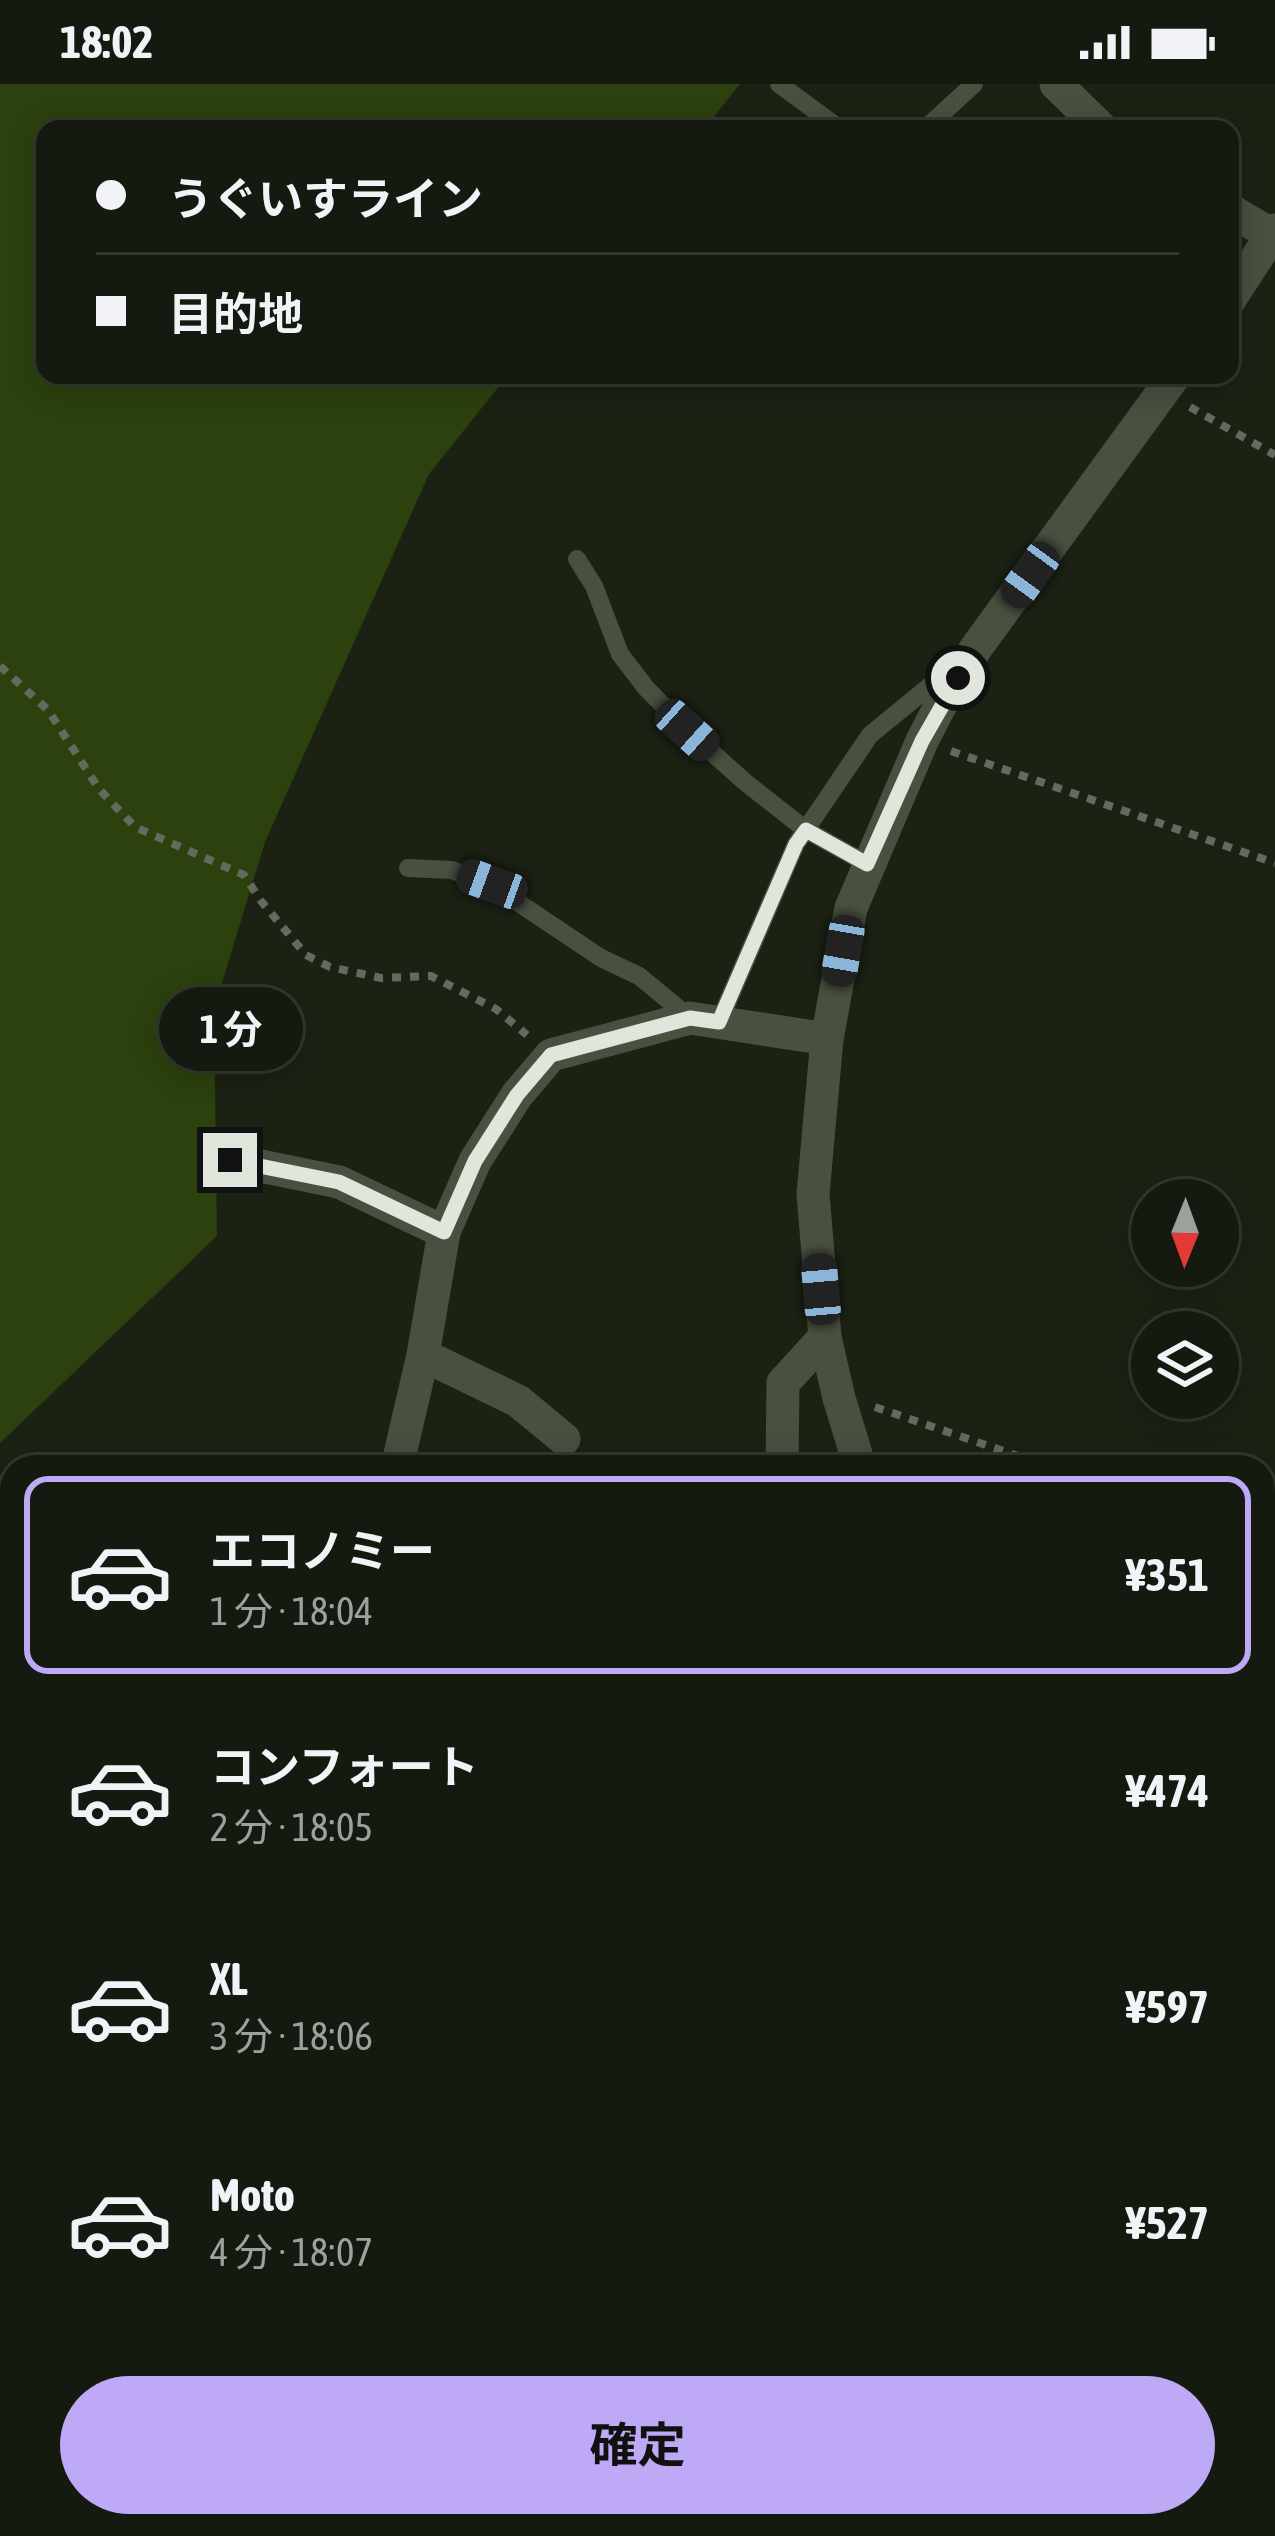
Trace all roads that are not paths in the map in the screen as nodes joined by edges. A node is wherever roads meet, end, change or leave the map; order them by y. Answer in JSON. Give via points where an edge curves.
{"nodes":[{"id":1,"x":779,"y":84,"type":"edge"},
{"id":2,"x":974,"y":84,"type":"edge"},
{"id":3,"x":1056,"y":84,"type":"edge"},
{"id":4,"x":828,"y":120,"type":"edge"},
{"id":5,"x":935,"y":120,"type":"edge"},
{"id":6,"x":1093,"y":120,"type":"edge"},
{"id":7,"x":1239,"y":215,"type":"edge"},
{"id":8,"x":1274,"y":233,"type":"edge"},
{"id":9,"x":1239,"y":286,"type":"edge"},
{"id":10,"x":1167,"y":384,"type":"edge"},
{"id":11,"x":577,"y":559,"type":"dead end"},
{"id":12,"x":976,"y":648,"type":"junction"},
{"id":13,"x":806,"y":830,"type":"junction"},
{"id":14,"x":867,"y":864,"type":"junction"},
{"id":15,"x":408,"y":868,"type":"dead end"},
{"id":16,"x":704,"y":1020,"type":"junction"},
{"id":17,"x":827,"y":1039,"type":"junction"},
{"id":18,"x":230,"y":1160,"type":"dead end"},
{"id":19,"x":444,"y":1232,"type":"junction"},
{"id":20,"x":825,"y":1336,"type":"junction"},
{"id":21,"x":423,"y":1354,"type":"junction"},
{"id":22,"x":564,"y":1439,"type":"dead end"},
{"id":23,"x":401,"y":1455,"type":"edge"},
{"id":24,"x":782,"y":1455,"type":"edge"},
{"id":25,"x":856,"y":1455,"type":"edge"}],
"edges":[{"from":1,"to":4,"type":"lane"},
{"from":2,"to":5,"type":"lane"},
{"from":3,"to":6,"type":"street"},
{"from":7,"to":8,"type":"street"},
{"from":8,"to":9,"type":"street"},
{"from":10,"to":12,"type":"street"},
{"from":11,"to":13,"type":"lane","via":[[620,654],[646,688]]},
{"from":12,"to":13,"type":"lane","via":[[870,735]]},
{"from":12,"to":14,"type":"street","via":[[922,741]]},
{"from":13,"to":14,"type":"lane"},
{"from":13,"to":16,"type":"lane"},
{"from":14,"to":17,"type":"street","via":[[850,908]]},
{"from":15,"to":16,"type":"lane","via":[[452,870],[492,884]]},
{"from":16,"to":17,"type":"street"},
{"from":16,"to":19,"type":"street","via":[[551,1055],[475,1161]]},
{"from":17,"to":20,"type":"street","via":[[813,1194]]},
{"from":18,"to":19,"type":"street","via":[[339,1182]]},
{"from":19,"to":21,"type":"street"},
{"from":20,"to":24,"type":"street","via":[[783,1383]]},
{"from":20,"to":25,"type":"street"},
{"from":21,"to":22,"type":"street","via":[[518,1401]]},
{"from":21,"to":23,"type":"street"}]}
